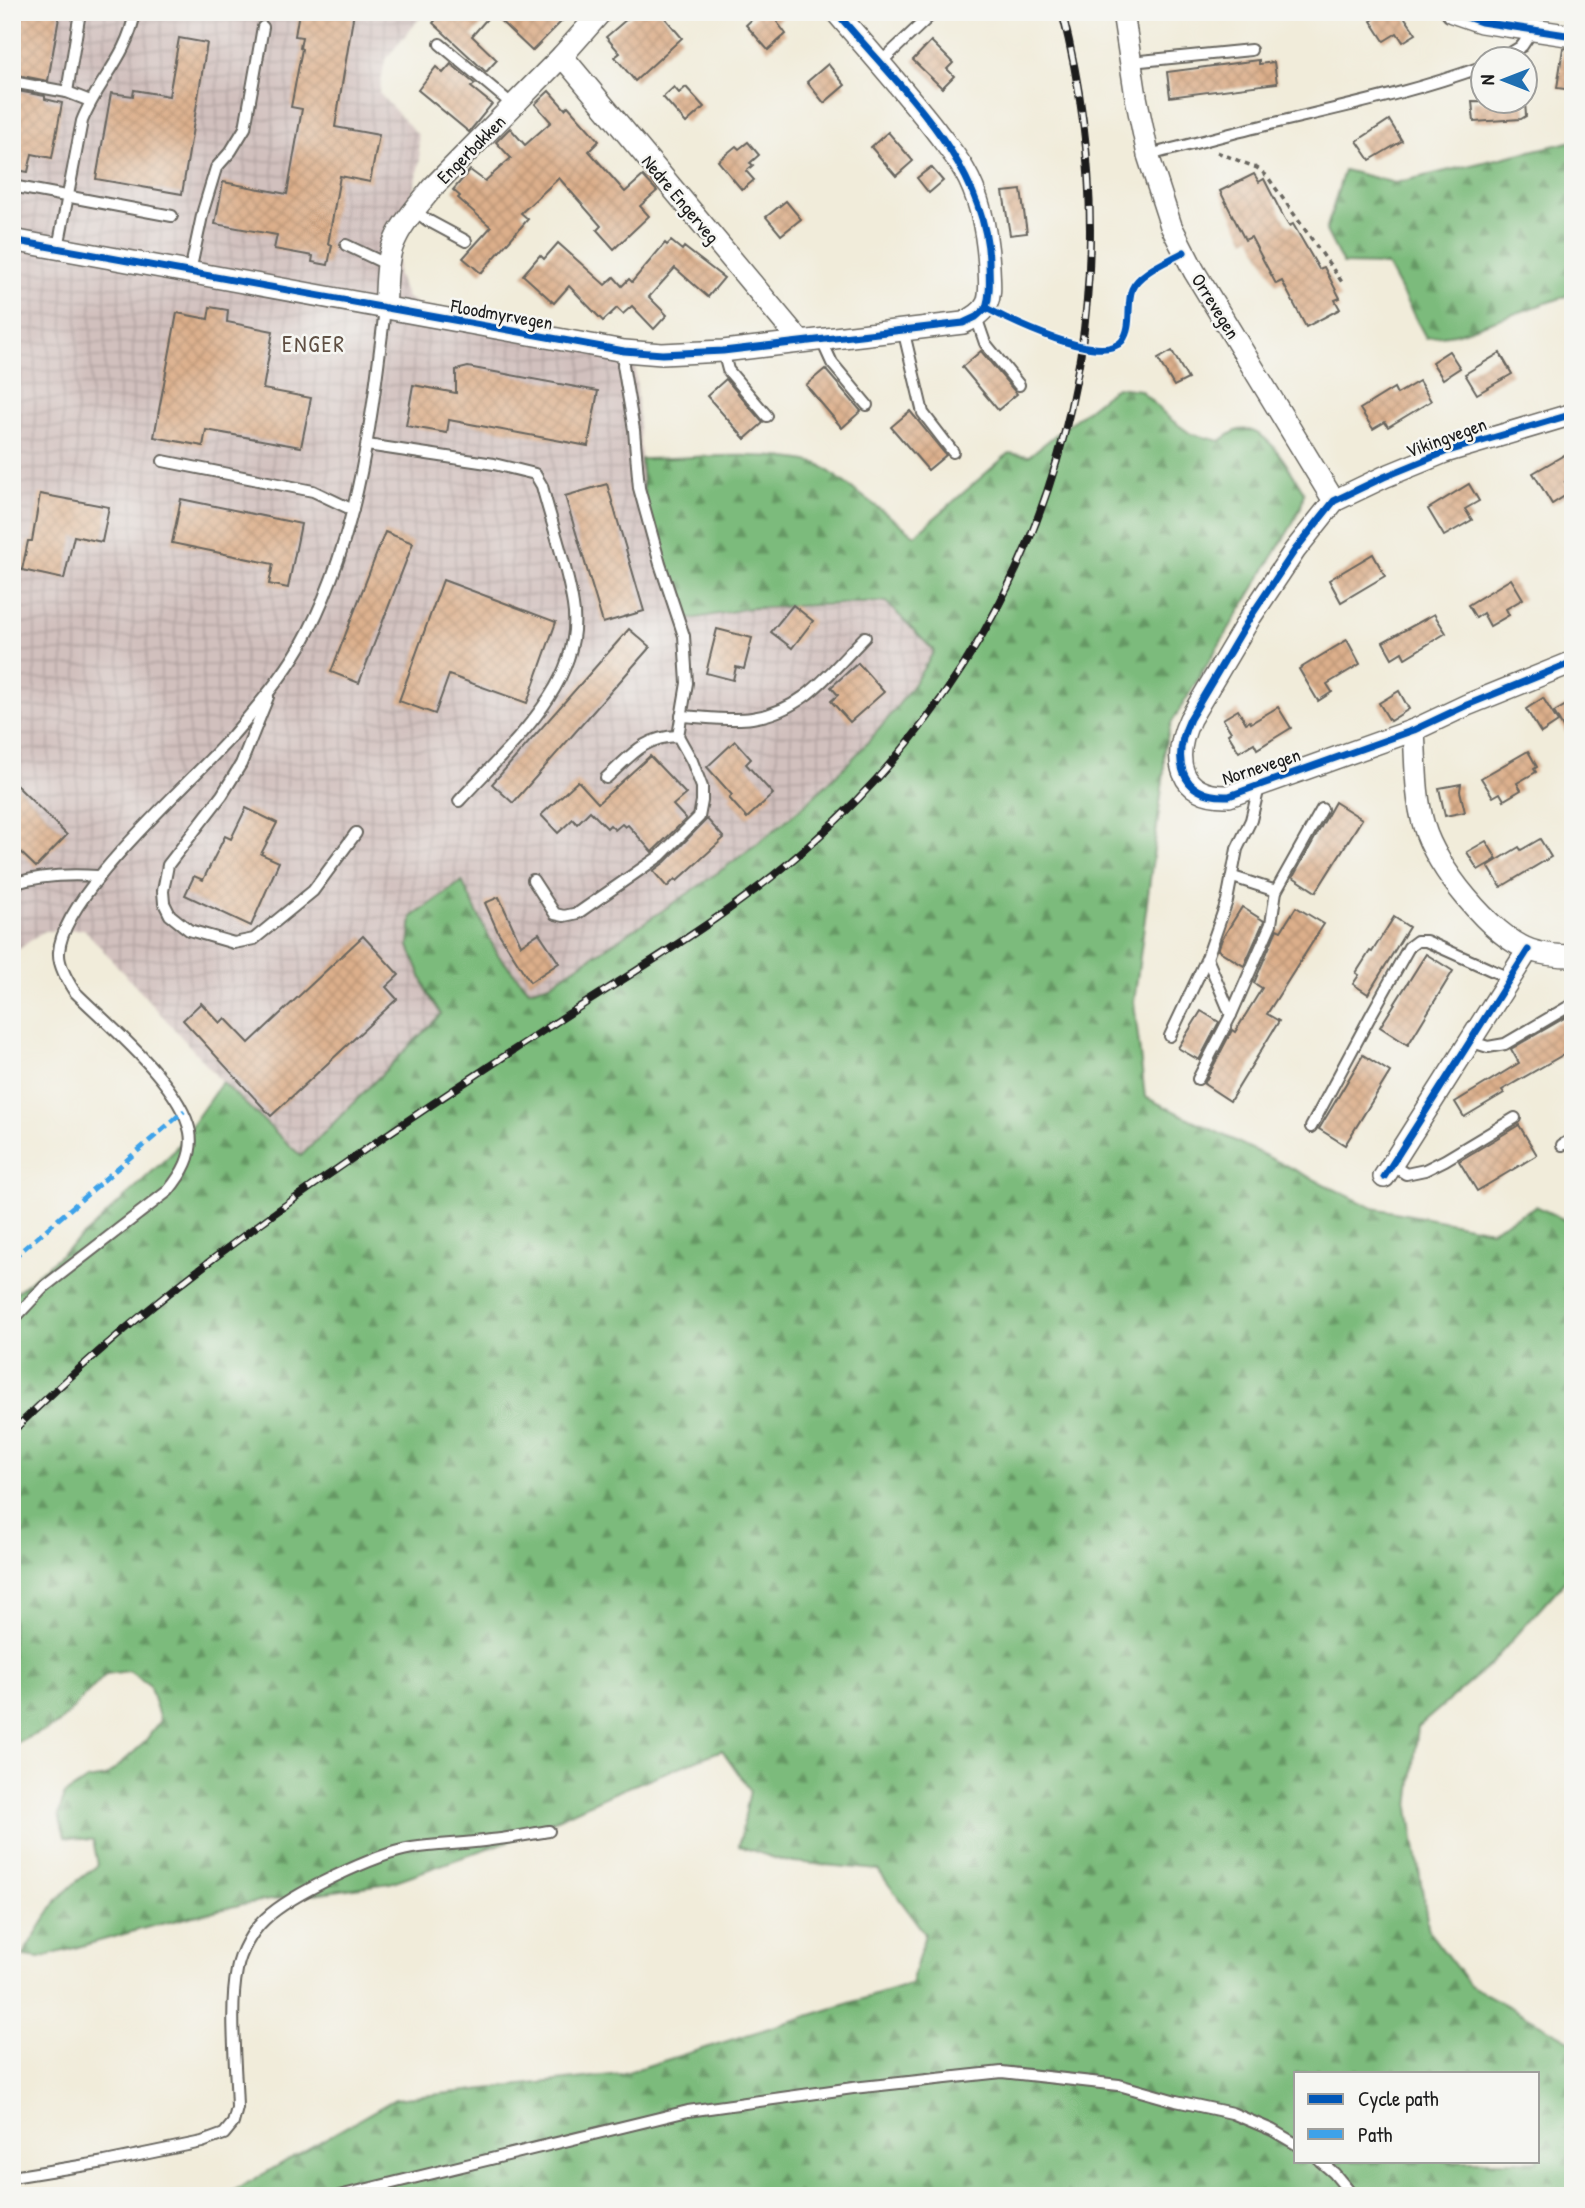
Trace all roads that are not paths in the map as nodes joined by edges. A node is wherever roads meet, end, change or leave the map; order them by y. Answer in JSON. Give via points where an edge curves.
{"nodes":[{"id":1,"x":80,"y":12,"type":"edge"},
{"id":2,"x":135,"y":12,"type":"edge"},
{"id":3,"x":601,"y":12,"type":"edge"},
{"id":4,"x":836,"y":12,"type":"edge"},
{"id":5,"x":934,"y":12,"type":"edge"},
{"id":6,"x":1123,"y":12,"type":"edge"},
{"id":7,"x":1452,"y":12,"type":"edge"},
{"id":8,"x":263,"y":27,"type":"dead end"},
{"id":9,"x":1532,"y":31,"type":"junction"},
{"id":10,"x":1573,"y":36,"type":"edge"},
{"id":11,"x":440,"y":44,"type":"dead end"},
{"id":12,"x":1522,"y":46,"type":"edge"},
{"id":13,"x":1251,"y":50,"type":"dead end"},
{"id":14,"x":562,"y":56,"type":"junction"},
{"id":15,"x":880,"y":62,"type":"junction"},
{"id":16,"x":1131,"y":62,"type":"junction"},
{"id":17,"x":1470,"y":71,"type":"edge"},
{"id":18,"x":12,"y":82,"type":"edge"},
{"id":19,"x":67,"y":92,"type":"junction"},
{"id":20,"x":90,"y":101,"type":"junction"},
{"id":21,"x":513,"y":106,"type":"junction"},
{"id":22,"x":1148,"y":155,"type":"junction"},
{"id":23,"x":12,"y":186,"type":"edge"},
{"id":24,"x":67,"y":196,"type":"junction"},
{"id":25,"x":414,"y":210,"type":"junction"},
{"id":26,"x":172,"y":216,"type":"dead end"},
{"id":27,"x":12,"y":240,"type":"edge"},
{"id":28,"x":466,"y":241,"type":"dead end"},
{"id":29,"x":346,"y":246,"type":"dead end"},
{"id":30,"x":58,"y":248,"type":"junction"},
{"id":31,"x":388,"y":265,"type":"junction"},
{"id":32,"x":190,"y":272,"type":"junction"},
{"id":33,"x":385,"y":309,"type":"junction"},
{"id":34,"x":981,"y":313,"type":"junction"},
{"id":35,"x":903,"y":330,"type":"junction"},
{"id":36,"x":811,"y":340,"type":"junction"},
{"id":37,"x":624,"y":351,"type":"junction"},
{"id":38,"x":723,"y":351,"type":"junction"},
{"id":39,"x":1019,"y":385,"type":"dead end"},
{"id":40,"x":867,"y":405,"type":"dead end"},
{"id":41,"x":1573,"y":414,"type":"edge"},
{"id":42,"x":767,"y":416,"type":"dead end"},
{"id":43,"x":367,"y":445,"type":"junction"},
{"id":44,"x":953,"y":452,"type":"dead end"},
{"id":45,"x":163,"y":461,"type":"dead end"},
{"id":46,"x":1334,"y":501,"type":"junction"},
{"id":47,"x":353,"y":510,"type":"junction"},
{"id":48,"x":864,"y":637,"type":"dead end"},
{"id":49,"x":1573,"y":662,"type":"edge"},
{"id":50,"x":271,"y":688,"type":"junction"},
{"id":51,"x":681,"y":716,"type":"junction"},
{"id":52,"x":1414,"y":730,"type":"junction"},
{"id":53,"x":678,"y":736,"type":"junction"},
{"id":54,"x":606,"y":778,"type":"dead end"},
{"id":55,"x":1258,"y":786,"type":"junction"},
{"id":56,"x":459,"y":801,"type":"dead end"},
{"id":57,"x":1322,"y":809,"type":"dead end"},
{"id":58,"x":356,"y":833,"type":"dead end"},
{"id":59,"x":98,"y":876,"type":"junction"},
{"id":60,"x":1233,"y":877,"type":"junction"},
{"id":61,"x":533,"y":880,"type":"dead end"},
{"id":62,"x":12,"y":884,"type":"edge"},
{"id":63,"x":1276,"y":891,"type":"junction"},
{"id":64,"x":1528,"y":950,"type":"junction"},
{"id":65,"x":1573,"y":956,"type":"edge"},
{"id":66,"x":1207,"y":958,"type":"junction"},
{"id":67,"x":1508,"y":978,"type":"junction"},
{"id":68,"x":1573,"y":1004,"type":"edge"},
{"id":69,"x":1231,"y":1015,"type":"junction"},
{"id":70,"x":1170,"y":1036,"type":"dead end"},
{"id":71,"x":1469,"y":1041,"type":"junction"},
{"id":72,"x":1198,"y":1079,"type":"dead end"},
{"id":73,"x":1515,"y":1118,"type":"dead end"},
{"id":74,"x":1311,"y":1127,"type":"dead end"},
{"id":75,"x":1573,"y":1139,"type":"edge"},
{"id":76,"x":1562,"y":1145,"type":"dead end"},
{"id":77,"x":1388,"y":1171,"type":"joint"},
{"id":78,"x":12,"y":1321,"type":"edge"},
{"id":79,"x":549,"y":1831,"type":"dead end"},
{"id":80,"x":1294,"y":2143,"type":"edge"},
{"id":81,"x":1321,"y":2162,"type":"edge"},
{"id":82,"x":12,"y":2177,"type":"edge"},
{"id":83,"x":339,"y":2196,"type":"edge"},
{"id":84,"x":1353,"y":2196,"type":"edge"}],
"edges":[{"from":1,"to":19,"type":"lane"},
{"from":2,"to":20,"type":"lane","via":[[120,57]]},
{"from":3,"to":14,"type":"street","name":"Engerbakken"},
{"from":4,"to":15,"type":"street"},
{"from":5,"to":15,"type":"lane"},
{"from":6,"to":16,"type":"street","name":"Orrevegen"},
{"from":7,"to":9,"type":"street"},
{"from":8,"to":32,"type":"lane","via":[[245,128],[216,168]]},
{"from":9,"to":10,"type":"street"},
{"from":9,"to":12,"type":"lane"},
{"from":11,"to":21,"type":"lane"},
{"from":13,"to":16,"type":"lane"},
{"from":14,"to":21,"type":"street","name":"Engerbakken"},
{"from":14,"to":36,"type":"street","name":"Nedre Engerveg"},
{"from":15,"to":34,"type":"street","via":[[964,169],[975,194],[988,247],[991,293]]},
{"from":16,"to":22,"type":"street","name":"Orrevegen"},
{"from":17,"to":22,"type":"lane","via":[[1381,99]]},
{"from":18,"to":19,"type":"lane"},
{"from":19,"to":20,"type":"lane"},
{"from":20,"to":24,"type":"lane"},
{"from":21,"to":25,"type":"street","name":"Engerbakken"},
{"from":22,"to":46,"type":"street","name":"Orrevegen","via":[[1171,226],[1194,271]]},
{"from":23,"to":24,"type":"lane"},
{"from":24,"to":26,"type":"lane"},
{"from":24,"to":30,"type":"lane"},
{"from":25,"to":28,"type":"lane"},
{"from":25,"to":31,"type":"street","name":"Engerbakken","via":[[395,239]]},
{"from":27,"to":30,"type":"street","name":"Floodmyrvegen"},
{"from":29,"to":31,"type":"lane"},
{"from":30,"to":32,"type":"street","name":"Floodmyrvegen"},
{"from":31,"to":33,"type":"street","name":"Engerbakken"},
{"from":32,"to":33,"type":"street","name":"Floodmyrvegen"},
{"from":33,"to":37,"type":"street","name":"Floodmyrvegen"},
{"from":33,"to":43,"type":"lane"},
{"from":34,"to":35,"type":"street","name":"Floodmyrvegen","via":[[963,323]]},
{"from":34,"to":39,"type":"lane","via":[[985,343]]},
{"from":35,"to":36,"type":"street","name":"Floodmyrvegen"},
{"from":35,"to":44,"type":"lane","via":[[923,413]]},
{"from":36,"to":38,"type":"street","name":"Floodmyrvegen"},
{"from":36,"to":40,"type":"lane"},
{"from":37,"to":38,"type":"street","name":"Floodmyrvegen"},
{"from":37,"to":51,"type":"lane","via":[[639,488],[684,636],[687,682]]},
{"from":38,"to":42,"type":"lane","via":[[729,370]]},
{"from":41,"to":46,"type":"street","name":"Vikingvegen","via":[[1445,452]]},
{"from":43,"to":47,"type":"lane"},
{"from":43,"to":56,"type":"lane","via":[[536,474],[569,587],[574,631],[566,668],[534,717]]},
{"from":45,"to":47,"type":"lane","via":[[313,491]]},
{"from":46,"to":55,"type":"street","name":"Nornevegen","via":[[1251,616],[1183,734],[1181,763],[1192,786],[1213,797]]},
{"from":47,"to":50,"type":"lane","via":[[319,609]]},
{"from":48,"to":51,"type":"lane","via":[[803,699],[781,712],[750,718]]},
{"from":49,"to":52,"type":"street","name":"Nornevegen"},
{"from":50,"to":58,"type":"lane","via":[[241,764],[168,865],[163,891],[170,915],[189,930],[233,943],[254,939],[313,891]]},
{"from":50,"to":59,"type":"lane","via":[[233,735]]},
{"from":51,"to":53,"type":"lane"},
{"from":52,"to":55,"type":"street","name":"Nornevegen"},
{"from":52,"to":64,"type":"street","via":[[1423,825],[1437,856],[1465,896]]},
{"from":53,"to":54,"type":"lane","via":[[645,743]]},
{"from":53,"to":61,"type":"lane","via":[[702,787],[702,801],[699,817],[660,856],[578,913],[565,916],[555,914]]},
{"from":55,"to":60,"type":"lane","via":[[1251,820],[1237,849]]},
{"from":57,"to":63,"type":"lane"},
{"from":59,"to":62,"type":"lane","via":[[72,874]]},
{"from":59,"to":78,"type":"lane","via":[[67,926],[58,953],[65,976],[74,991],[156,1072],[184,1111],[191,1135],[189,1157],[168,1191],[44,1287]]},
{"from":60,"to":63,"type":"lane"},
{"from":60,"to":66,"type":"lane"},
{"from":63,"to":69,"type":"lane","via":[[1271,924]]},
{"from":64,"to":65,"type":"street"},
{"from":64,"to":67,"type":"street"},
{"from":66,"to":69,"type":"lane"},
{"from":66,"to":70,"type":"lane"},
{"from":67,"to":71,"type":"street"},
{"from":67,"to":74,"type":"lane","via":[[1426,941],[1409,947]]},
{"from":68,"to":71,"type":"lane","via":[[1505,1044],[1488,1047]]},
{"from":69,"to":72,"type":"lane"},
{"from":71,"to":77,"type":"street"},
{"from":73,"to":77,"type":"lane","via":[[1425,1170]]},
{"from":75,"to":76,"type":"lane"},
{"from":79,"to":82,"type":"lane","via":[[387,1854],[298,1895],[263,1920],[237,1969],[237,2108],[224,2134],[117,2160]]},
{"from":80,"to":83,"type":"lane","via":[[1232,2113],[1119,2085],[1002,2073],[688,2111]]},
{"from":81,"to":84,"type":"lane"}]}
